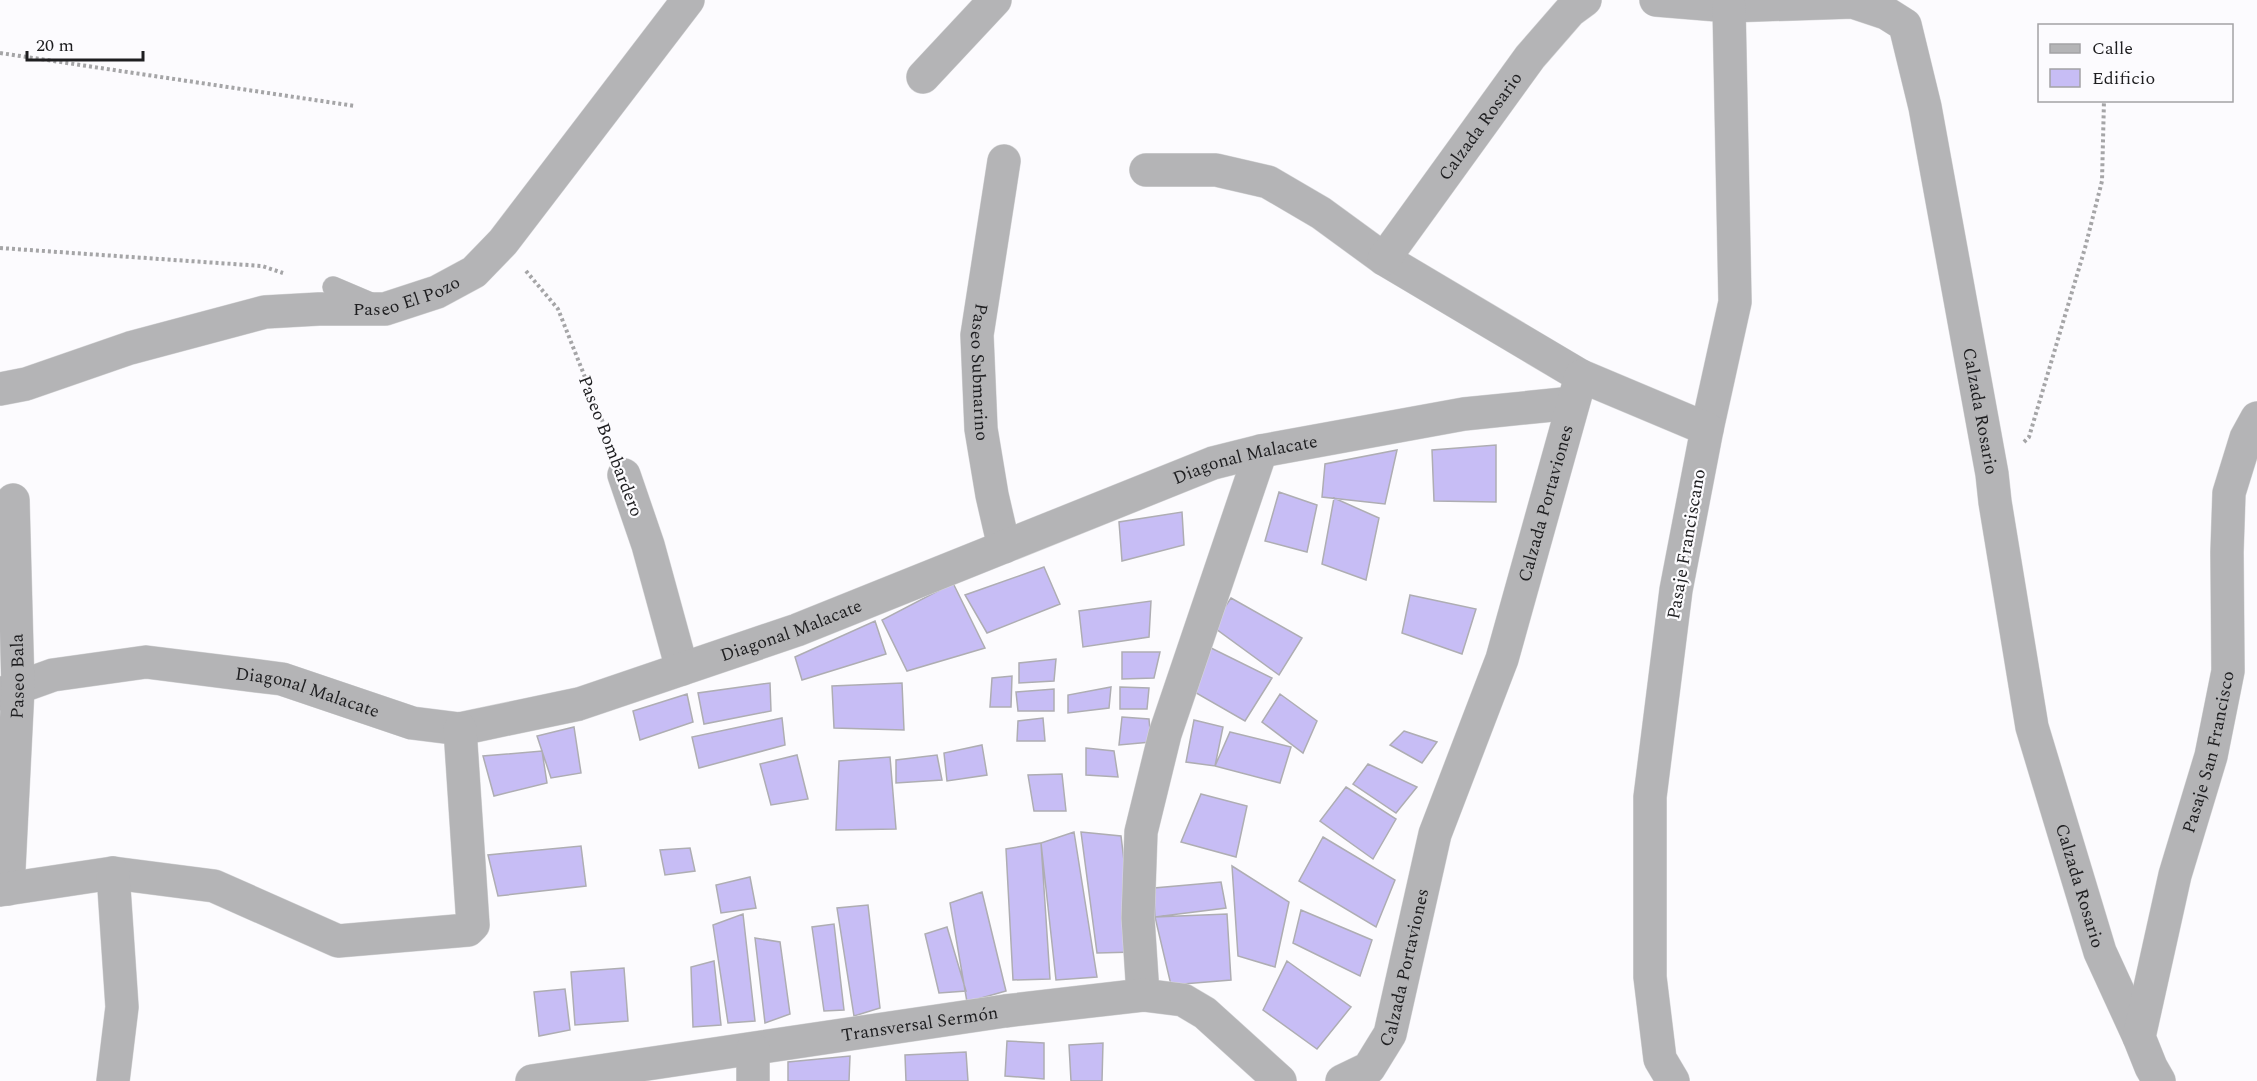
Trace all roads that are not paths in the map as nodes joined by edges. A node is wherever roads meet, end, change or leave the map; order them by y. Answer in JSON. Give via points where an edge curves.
{"nodes":[{"id":1,"x":688,"y":0,"type":"edge"},
{"id":2,"x":995,"y":0,"type":"edge"},
{"id":3,"x":1585,"y":0,"type":"edge"},
{"id":4,"x":1656,"y":0,"type":"edge"},
{"id":5,"x":1730,"y":6,"type":"junction"},
{"id":6,"x":923,"y":77,"type":"dead end"},
{"id":7,"x":1004,"y":161,"type":"dead end"},
{"id":8,"x":1146,"y":170,"type":"dead end"},
{"id":9,"x":1383,"y":259,"type":"junction"},
{"id":10,"x":333,"y":287,"type":"road end"},
{"id":11,"x":385,"y":309,"type":"junction"},
{"id":12,"x":0,"y":389,"type":"edge"},
{"id":13,"x":1577,"y":389,"type":"junction"},
{"id":14,"x":2257,"y":417,"type":"edge"},
{"id":15,"x":1707,"y":429,"type":"junction"},
{"id":16,"x":1261,"y":451,"type":"junction"},
{"id":17,"x":624,"y":475,"type":"road end"},
{"id":18,"x":13,"y":500,"type":"dead end"},
{"id":19,"x":1004,"y":547,"type":"junction"},
{"id":20,"x":681,"y":669,"type":"junction"},
{"id":21,"x":9,"y":691,"type":"edge"},
{"id":22,"x":460,"y":729,"type":"junction"},
{"id":23,"x":113,"y":873,"type":"junction"},
{"id":24,"x":4,"y":889,"type":"edge"},
{"id":25,"x":1143,"y":994,"type":"junction"},
{"id":26,"x":2139,"y":1037,"type":"junction"},
{"id":27,"x":753,"y":1049,"type":"junction"},
{"id":28,"x":113,"y":1081,"type":"edge"},
{"id":29,"x":532,"y":1081,"type":"edge"},
{"id":30,"x":753,"y":1081,"type":"edge"},
{"id":31,"x":1280,"y":1081,"type":"edge"},
{"id":32,"x":1342,"y":1081,"type":"edge"},
{"id":33,"x":1673,"y":1081,"type":"edge"},
{"id":34,"x":2159,"y":1081,"type":"edge"}],
"edges":[{"from":1,"to":11,"type":"street","name":"Paseo El Pozo","via":[[503,242],[474,272],[437,292]]},
{"from":2,"to":6,"type":"street"},
{"from":3,"to":9,"type":"street","name":"Calzada Rosario","via":[[1570,11],[1530,57]]},
{"from":4,"to":5,"type":"street","name":"Calzada Rosario"},
{"from":5,"to":15,"type":"street","name":"Pasaje Franciscano","via":[[1735,302]]},
{"from":5,"to":26,"type":"street","name":"Calzada Rosario","via":[[1853,2],[1886,13],[1905,25],[1925,107],[1992,474],[2032,727],[2100,952]]},
{"from":7,"to":19,"type":"street","name":"Paseo Submarino","via":[[977,335],[981,429]]},
{"from":8,"to":9,"type":"street","via":[[1216,170],[1268,182],[1321,213]]},
{"from":9,"to":13,"type":"street"},
{"from":10,"to":11,"type":"lane"},
{"from":11,"to":12,"type":"street","name":"Paseo El Pozo","via":[[265,312],[130,348],[26,384]]},
{"from":13,"to":15,"type":"street","name":"Diagonal Malacate"},
{"from":13,"to":16,"type":"street","name":"Diagonal Malacate"},
{"from":13,"to":32,"type":"street","name":"Calzada Portaviones","via":[[1502,659],[1436,834],[1390,1034],[1369,1068]]},
{"from":14,"to":26,"type":"street","name":"Pasaje San Francisco","via":[[2246,438],[2229,493],[2228,671],[2211,756],[2175,875]]},
{"from":15,"to":33,"type":"street","name":"Pasaje Franciscano","via":[[1676,590],[1650,797],[1650,977],[1660,1059]]},
{"from":16,"to":19,"type":"street","name":"Diagonal Malacate","via":[[1213,463]]},
{"from":16,"to":25,"type":"street","via":[[1165,734],[1141,832],[1138,918]]},
{"from":17,"to":20,"type":"street","name":"Paseo Bombardero","via":[[648,545]]},
{"from":18,"to":21,"type":"street","name":"Paseo Bala"},
{"from":19,"to":20,"type":"street","name":"Diagonal Malacate","via":[[797,630]]},
{"from":20,"to":22,"type":"street","name":"Diagonal Malacate","via":[[579,704]]},
{"from":21,"to":22,"type":"street","name":"Diagonal Malacate","via":[[53,675],[146,662],[282,679],[412,723]]},
{"from":21,"to":24,"type":"street","name":"Paseo Bala"},
{"from":22,"to":23,"type":"street","via":[[472,925],[468,930],[338,941],[214,886]]},
{"from":23,"to":24,"type":"street"},
{"from":23,"to":28,"type":"street","via":[[122,1007]]},
{"from":25,"to":27,"type":"street","name":"Transversal Sermón"},
{"from":25,"to":31,"type":"street","name":"Transversal Sermón","via":[[1183,1000],[1205,1013]]},
{"from":26,"to":34,"type":"street"},
{"from":27,"to":29,"type":"street","name":"Transversal Sermón"},
{"from":27,"to":30,"type":"street"}]}
